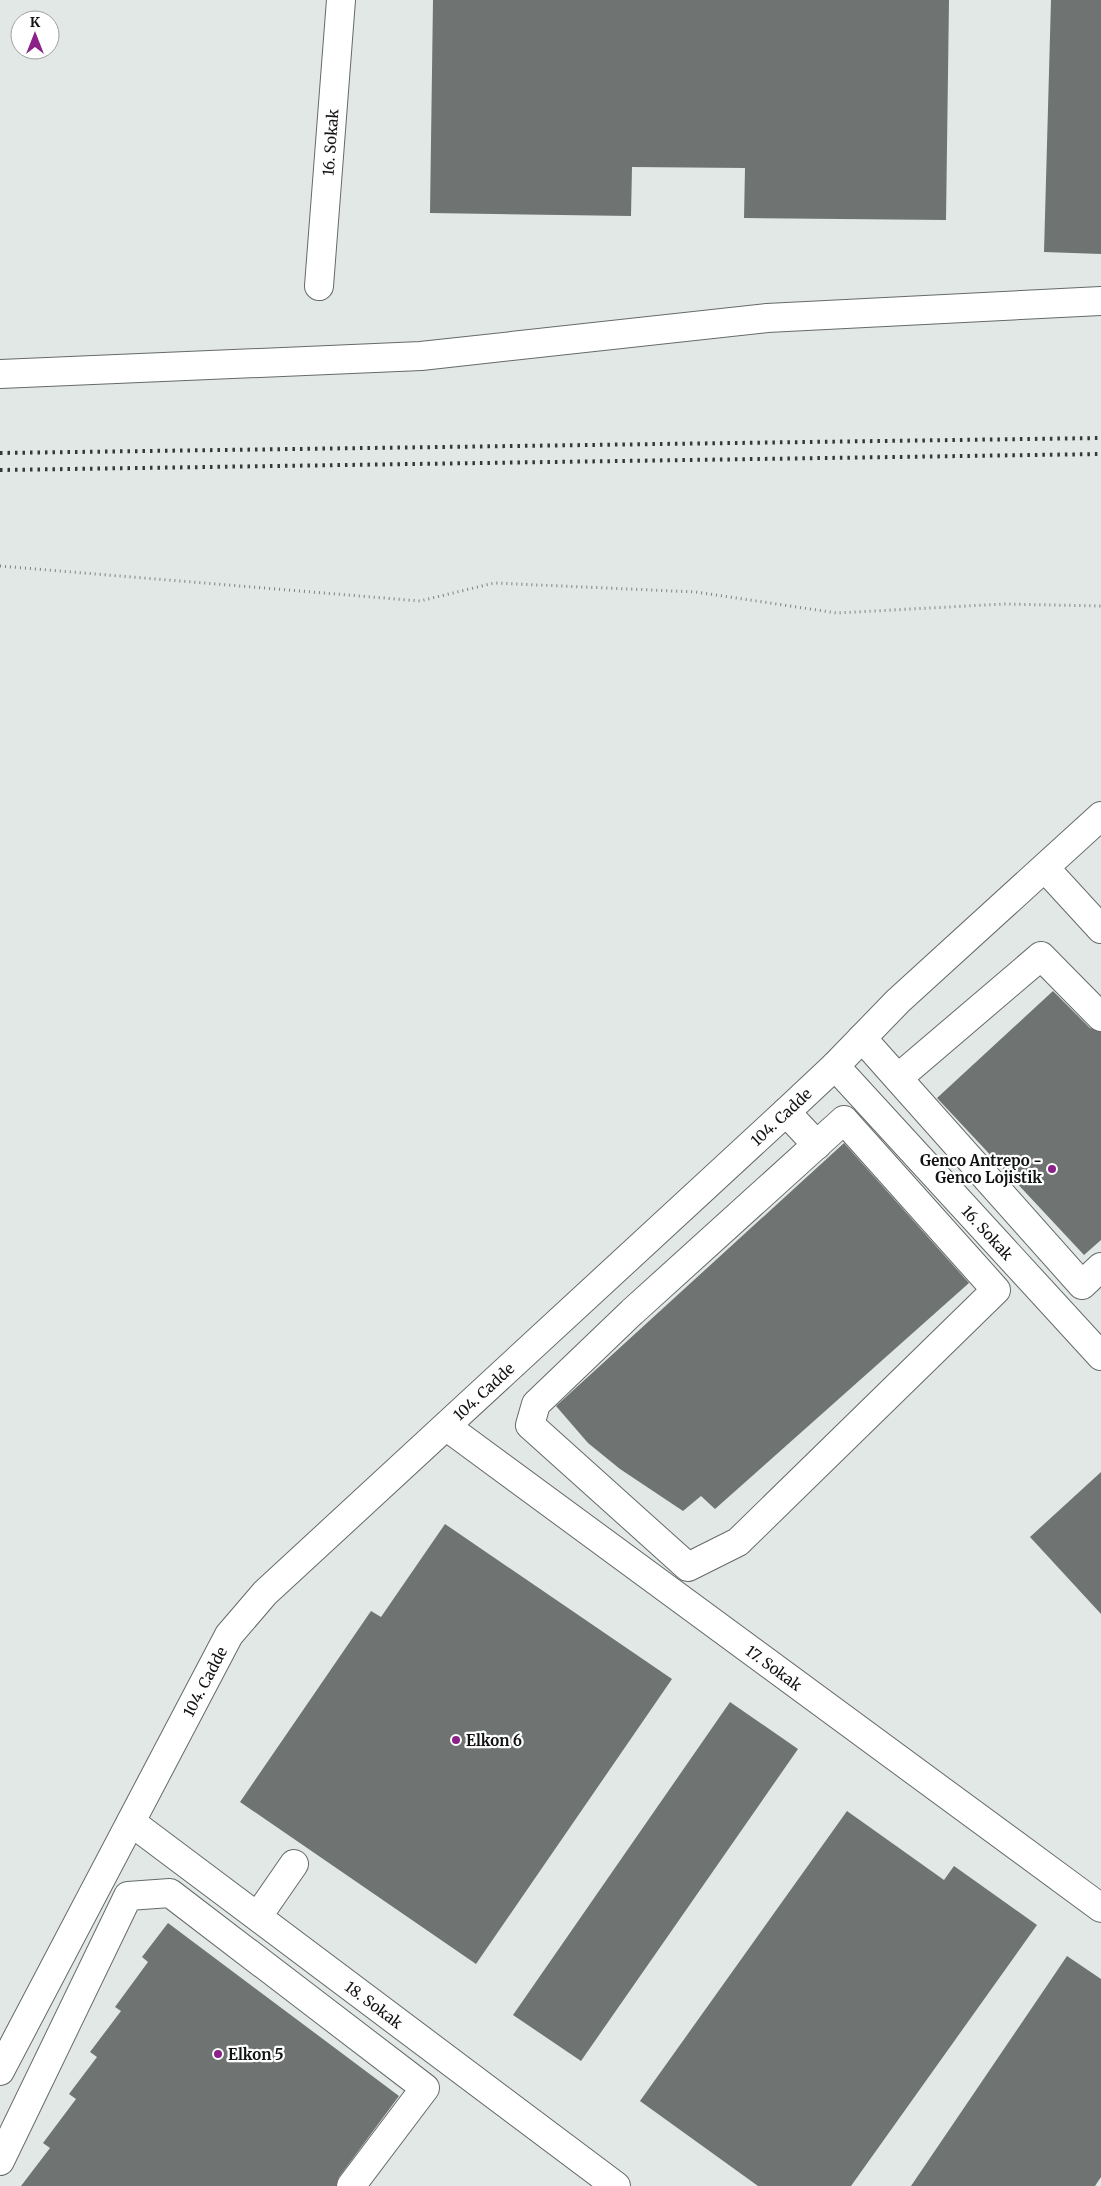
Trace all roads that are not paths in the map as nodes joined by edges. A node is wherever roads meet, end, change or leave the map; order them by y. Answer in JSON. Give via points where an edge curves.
{"nodes":[{"id":1,"x":341,"y":0,"type":"edge"},
{"id":2,"x":318,"y":286,"type":"dead end"},
{"id":3,"x":1101,"y":301,"type":"edge"},
{"id":4,"x":0,"y":374,"type":"edge"},
{"id":5,"x":1101,"y":816,"type":"edge"},
{"id":6,"x":1045,"y":868,"type":"junction"},
{"id":7,"x":1101,"y":930,"type":"edge"},
{"id":8,"x":1101,"y":1017,"type":"edge"},
{"id":9,"x":862,"y":1038,"type":"junction"},
{"id":10,"x":834,"y":1066,"type":"junction"},
{"id":11,"x":898,"y":1078,"type":"junction"},
{"id":12,"x":786,"y":1112,"type":"junction"},
{"id":13,"x":817,"y":1145,"type":"junction"},
{"id":14,"x":1101,"y":1267,"type":"edge"},
{"id":15,"x":604,"y":1281,"type":"junction"},
{"id":16,"x":632,"y":1312,"type":"junction"},
{"id":17,"x":1101,"y":1356,"type":"edge"},
{"id":18,"x":447,"y":1427,"type":"junction"},
{"id":19,"x":131,"y":1822,"type":"junction"},
{"id":20,"x":294,"y":1864,"type":"dead end"},
{"id":21,"x":1101,"y":1908,"type":"edge"},
{"id":22,"x":266,"y":1923,"type":"junction"},
{"id":23,"x":252,"y":1956,"type":"junction"},
{"id":24,"x":0,"y":2071,"type":"edge"},
{"id":25,"x":0,"y":2161,"type":"edge"},
{"id":26,"x":352,"y":2186,"type":"edge"},
{"id":27,"x":616,"y":2186,"type":"edge"}],
"edges":[{"from":1,"to":2,"type":"street","name":"16. Sokak"},
{"from":3,"to":4,"type":"street","via":[[767,318],[421,356]]},
{"from":5,"to":6,"type":"street","name":"104. Cadde"},
{"from":6,"to":7,"type":"street"},
{"from":6,"to":9,"type":"street","name":"104. Cadde","via":[[898,1001]]},
{"from":8,"to":11,"type":"street","via":[[1042,956]]},
{"from":9,"to":10,"type":"street","name":"104. Cadde"},
{"from":9,"to":11,"type":"street"},
{"from":10,"to":12,"type":"street","name":"104. Cadde"},
{"from":10,"to":17,"type":"street","name":"16. Sokak"},
{"from":11,"to":14,"type":"street","via":[[1082,1286]]},
{"from":12,"to":13,"type":"street"},
{"from":12,"to":15,"type":"street","name":"104. Cadde"},
{"from":13,"to":16,"type":"street"},
{"from":13,"to":16,"type":"street","via":[[844,1120],[996,1290],[738,1542],[688,1567],[530,1425],[536,1404]]},
{"from":15,"to":16,"type":"street"},
{"from":15,"to":18,"type":"street","name":"104. Cadde"},
{"from":18,"to":19,"type":"street","name":"104. Cadde","via":[[265,1593],[229,1635]]},
{"from":18,"to":21,"type":"street","name":"17. Sokak"},
{"from":19,"to":22,"type":"street","name":"18. Sokak"},
{"from":19,"to":24,"type":"street","name":"104. Cadde"},
{"from":20,"to":22,"type":"street"},
{"from":22,"to":23,"type":"street"},
{"from":22,"to":27,"type":"street","name":"18. Sokak"},
{"from":23,"to":25,"type":"street","via":[[170,1893],[128,1896]]},
{"from":23,"to":26,"type":"street","via":[[425,2088]]}]}
